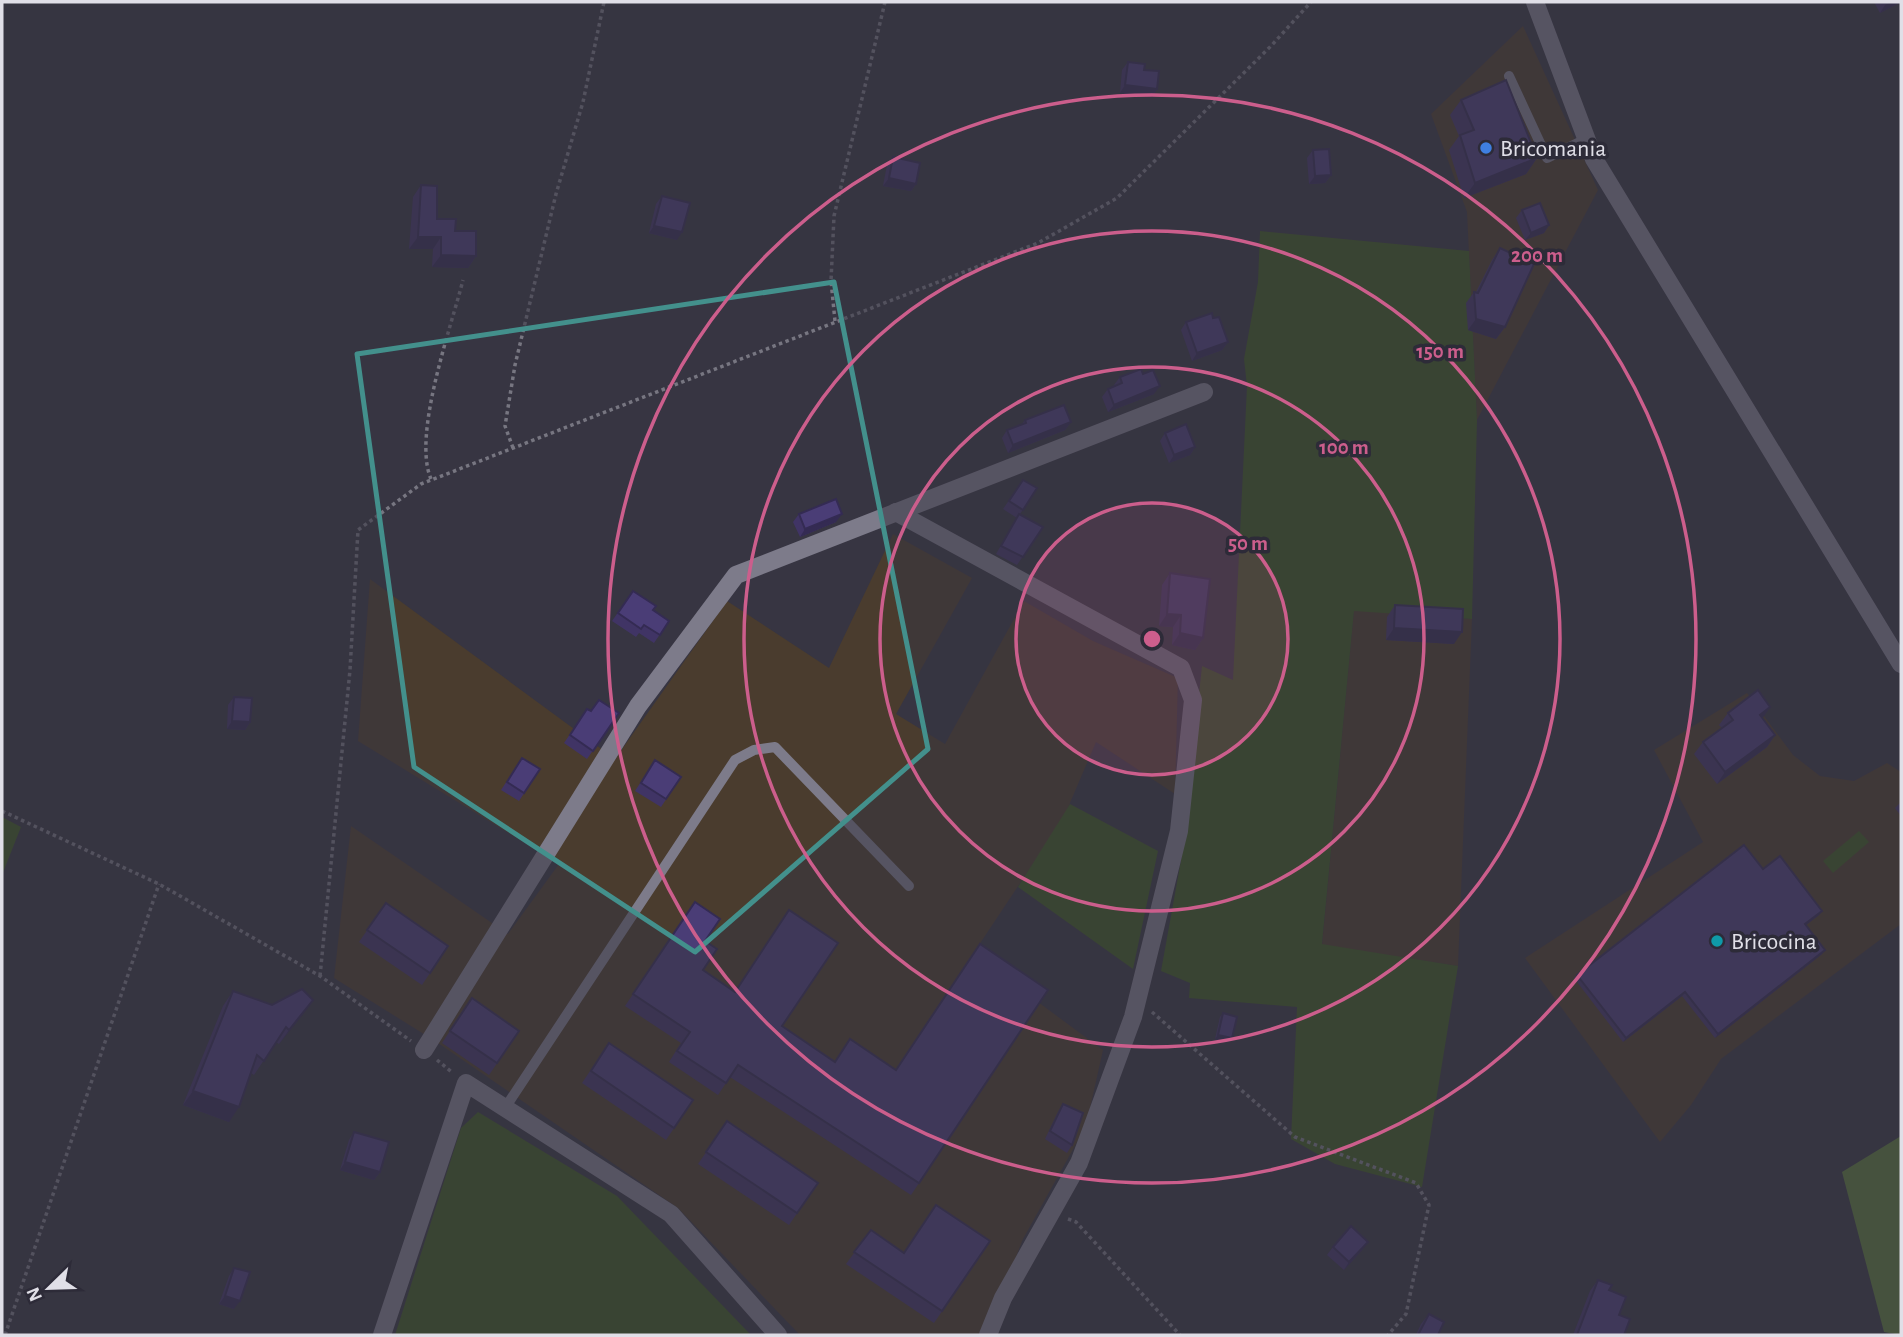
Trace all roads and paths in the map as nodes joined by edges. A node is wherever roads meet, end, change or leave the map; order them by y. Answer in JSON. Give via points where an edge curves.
{"nodes":[{"id":1,"x":604,"y":2,"type":"edge"},
{"id":2,"x":885,"y":2,"type":"edge"},
{"id":3,"x":1311,"y":2,"type":"edge"},
{"id":4,"x":1535,"y":2,"type":"edge"},
{"id":5,"x":1509,"y":76,"type":"dead end"},
{"id":6,"x":1586,"y":139,"type":"junction"},
{"id":7,"x":463,"y":280,"type":"dead end"},
{"id":8,"x":835,"y":321,"type":"junction"},
{"id":9,"x":1204,"y":391,"type":"dead end"},
{"id":10,"x":513,"y":447,"type":"junction"},
{"id":11,"x":431,"y":480,"type":"junction"},
{"id":12,"x":896,"y":512,"type":"junction"},
{"id":13,"x":1901,"y":664,"type":"edge"},
{"id":14,"x":2,"y":811,"type":"edge"},
{"id":15,"x":159,"y":884,"type":"junction"},
{"id":16,"x":909,"y":886,"type":"dead end"},
{"id":17,"x":320,"y":976,"type":"junction"},
{"id":18,"x":1137,"y":999,"type":"junction"},
{"id":19,"x":424,"y":1050,"type":"junction"},
{"id":20,"x":466,"y":1083,"type":"junction"},
{"id":21,"x":505,"y":1108,"type":"junction"},
{"id":22,"x":1051,"y":1214,"type":"junction"},
{"id":23,"x":5,"y":1335,"type":"edge"},
{"id":24,"x":382,"y":1335,"type":"edge"},
{"id":25,"x":778,"y":1335,"type":"edge"},
{"id":26,"x":988,"y":1335,"type":"edge"},
{"id":27,"x":1180,"y":1335,"type":"edge"},
{"id":28,"x":1388,"y":1335,"type":"edge"}],
"edges":[{"from":1,"to":10,"type":"path","via":[[515,365],[505,426]]},
{"from":2,"to":8,"type":"path","via":[[834,216],[831,281]]},
{"from":3,"to":8,"type":"path","via":[[1117,198],[1038,243]]},
{"from":4,"to":6,"type":"street"},
{"from":5,"to":6,"type":"lane","via":[[1546,158]]},
{"from":6,"to":13,"type":"street"},
{"from":7,"to":11,"type":"path","via":[[424,436]]},
{"from":8,"to":10,"type":"path"},
{"from":9,"to":12,"type":"street"},
{"from":10,"to":11,"type":"path"},
{"from":11,"to":17,"type":"path","via":[[358,530],[350,670]]},
{"from":12,"to":18,"type":"street","via":[[1181,668],[1193,700],[1179,831]]},
{"from":12,"to":19,"type":"street","via":[[736,575],[638,706]]},
{"from":14,"to":15,"type":"path"},
{"from":15,"to":17,"type":"path"},
{"from":15,"to":23,"type":"path"},
{"from":16,"to":21,"type":"lane","via":[[775,747],[754,750],[735,760]]},
{"from":17,"to":19,"type":"path"},
{"from":18,"to":22,"type":"street","via":[[1079,1163]]},
{"from":18,"to":28,"type":"path","via":[[1295,1137],[1416,1183],[1429,1205],[1406,1314]]},
{"from":19,"to":20,"type":"path"},
{"from":20,"to":21,"type":"street"},
{"from":20,"to":24,"type":"street"},
{"from":21,"to":25,"type":"street","via":[[671,1214]]},
{"from":22,"to":26,"type":"street","via":[[1003,1298]]},
{"from":22,"to":27,"type":"path","via":[[1076,1222]]}]}
